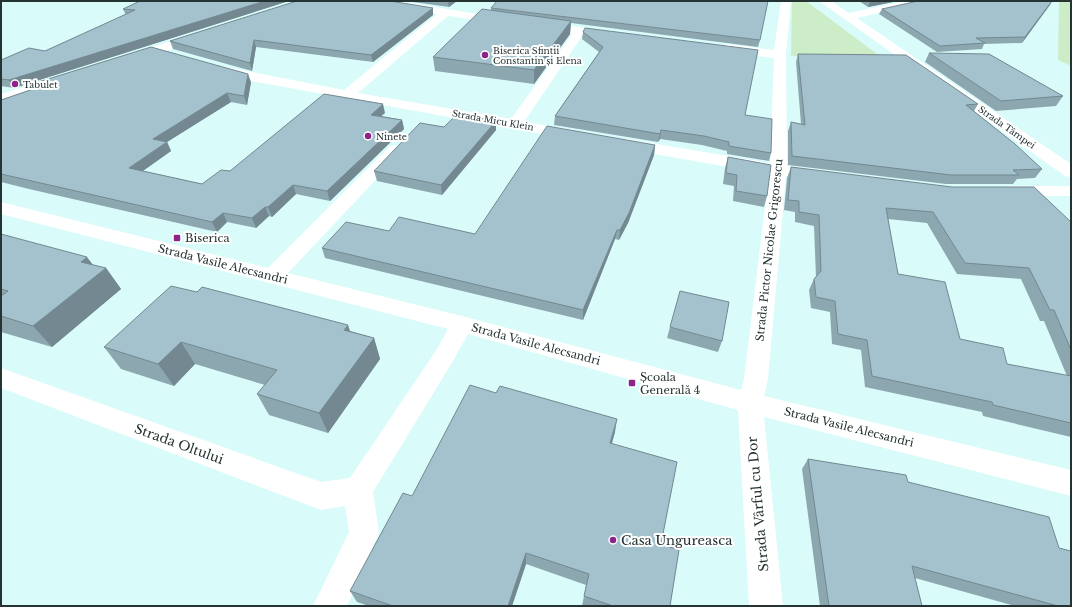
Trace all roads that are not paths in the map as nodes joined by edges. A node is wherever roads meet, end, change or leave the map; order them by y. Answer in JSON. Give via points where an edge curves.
{"nodes":[{"id":1,"x":376,"y":1,"type":"edge"},
{"id":2,"x":786,"y":1,"type":"edge"},
{"id":3,"x":824,"y":1,"type":"edge"},
{"id":4,"x":920,"y":1,"type":"edge"},
{"id":5,"x":445,"y":13,"type":"junction"},
{"id":6,"x":847,"y":17,"type":"junction"},
{"id":7,"x":516,"y":23,"type":"edge"},
{"id":8,"x":532,"y":25,"type":"edge"},
{"id":9,"x":211,"y":32,"type":"edge"},
{"id":10,"x":580,"y":32,"type":"junction"},
{"id":11,"x":626,"y":36,"type":"edge"},
{"id":12,"x":719,"y":47,"type":"edge"},
{"id":13,"x":157,"y":50,"type":"junction"},
{"id":14,"x":780,"y":55,"type":"junction"},
{"id":15,"x":180,"y":57,"type":"edge"},
{"id":16,"x":120,"y":62,"type":"edge"},
{"id":17,"x":207,"y":66,"type":"edge"},
{"id":18,"x":76,"y":76,"type":"edge"},
{"id":19,"x":346,"y":95,"type":"junction"},
{"id":20,"x":1,"y":100,"type":"edge"},
{"id":21,"x":434,"y":110,"type":"junction"},
{"id":22,"x":515,"y":124,"type":"junction"},
{"id":23,"x":778,"y":170,"type":"junction"},
{"id":24,"x":1071,"y":172,"type":"edge"},
{"id":25,"x":831,"y":177,"type":"edge"},
{"id":26,"x":993,"y":191,"type":"edge"},
{"id":27,"x":1071,"y":191,"type":"edge"},
{"id":28,"x":1,"y":208,"type":"edge"},
{"id":29,"x":273,"y":276,"type":"junction"},
{"id":30,"x":462,"y":324,"type":"junction"},
{"id":31,"x":1,"y":378,"type":"edge"},
{"id":32,"x":750,"y":403,"type":"junction"},
{"id":33,"x":1071,"y":483,"type":"edge"},
{"id":34,"x":358,"y":490,"type":"junction"},
{"id":35,"x":330,"y":606,"type":"edge"},
{"id":36,"x":766,"y":606,"type":"edge"}],
"edges":[{"from":1,"to":5,"type":"street"},
{"from":2,"to":14,"type":"street","name":"Strada Pictor Nicolae Grigorescu"},
{"from":3,"to":6,"type":"street","name":"Strada Tâmpei"},
{"from":4,"to":6,"type":"street"},
{"from":5,"to":7,"type":"street"},
{"from":5,"to":19,"type":"street"},
{"from":6,"to":24,"type":"street","name":"Strada Tâmpei"},
{"from":8,"to":10,"type":"street"},
{"from":9,"to":13,"type":"street"},
{"from":10,"to":11,"type":"street"},
{"from":10,"to":22,"type":"street"},
{"from":12,"to":14,"type":"street"},
{"from":13,"to":15,"type":"street"},
{"from":13,"to":16,"type":"street"},
{"from":14,"to":23,"type":"street","name":"Strada Pictor Nicolae Grigorescu"},
{"from":17,"to":19,"type":"street","name":"Strada Micu Klein"},
{"from":18,"to":20,"type":"street"},
{"from":19,"to":21,"type":"street","name":"Strada Micu Klein"},
{"from":21,"to":22,"type":"street","name":"Strada Micu Klein"},
{"from":21,"to":29,"type":"street"},
{"from":22,"to":23,"type":"street","name":"Strada Micu Klein"},
{"from":23,"to":25,"type":"street","name":"Strada Micu Klein"},
{"from":23,"to":32,"type":"street","name":"Strada Pictor Nicolae Grigorescu","via":[[756,379]]},
{"from":26,"to":27,"type":"street"},
{"from":28,"to":29,"type":"street","name":"Strada Vasile Alecsandri"},
{"from":29,"to":30,"type":"street","name":"Strada Vasile Alecsandri"},
{"from":30,"to":32,"type":"street","name":"Strada Vasile Alecsandri"},
{"from":30,"to":34,"type":"street","via":[[445,355]]},
{"from":31,"to":34,"type":"street","name":"Strada Oltului","via":[[321,496]]},
{"from":32,"to":33,"type":"street","name":"Strada Vasile Alecsandri"},
{"from":32,"to":36,"type":"street","name":"Strada Vârful cu Dor"},
{"from":34,"to":35,"type":"street","via":[[364,533]]}]}
